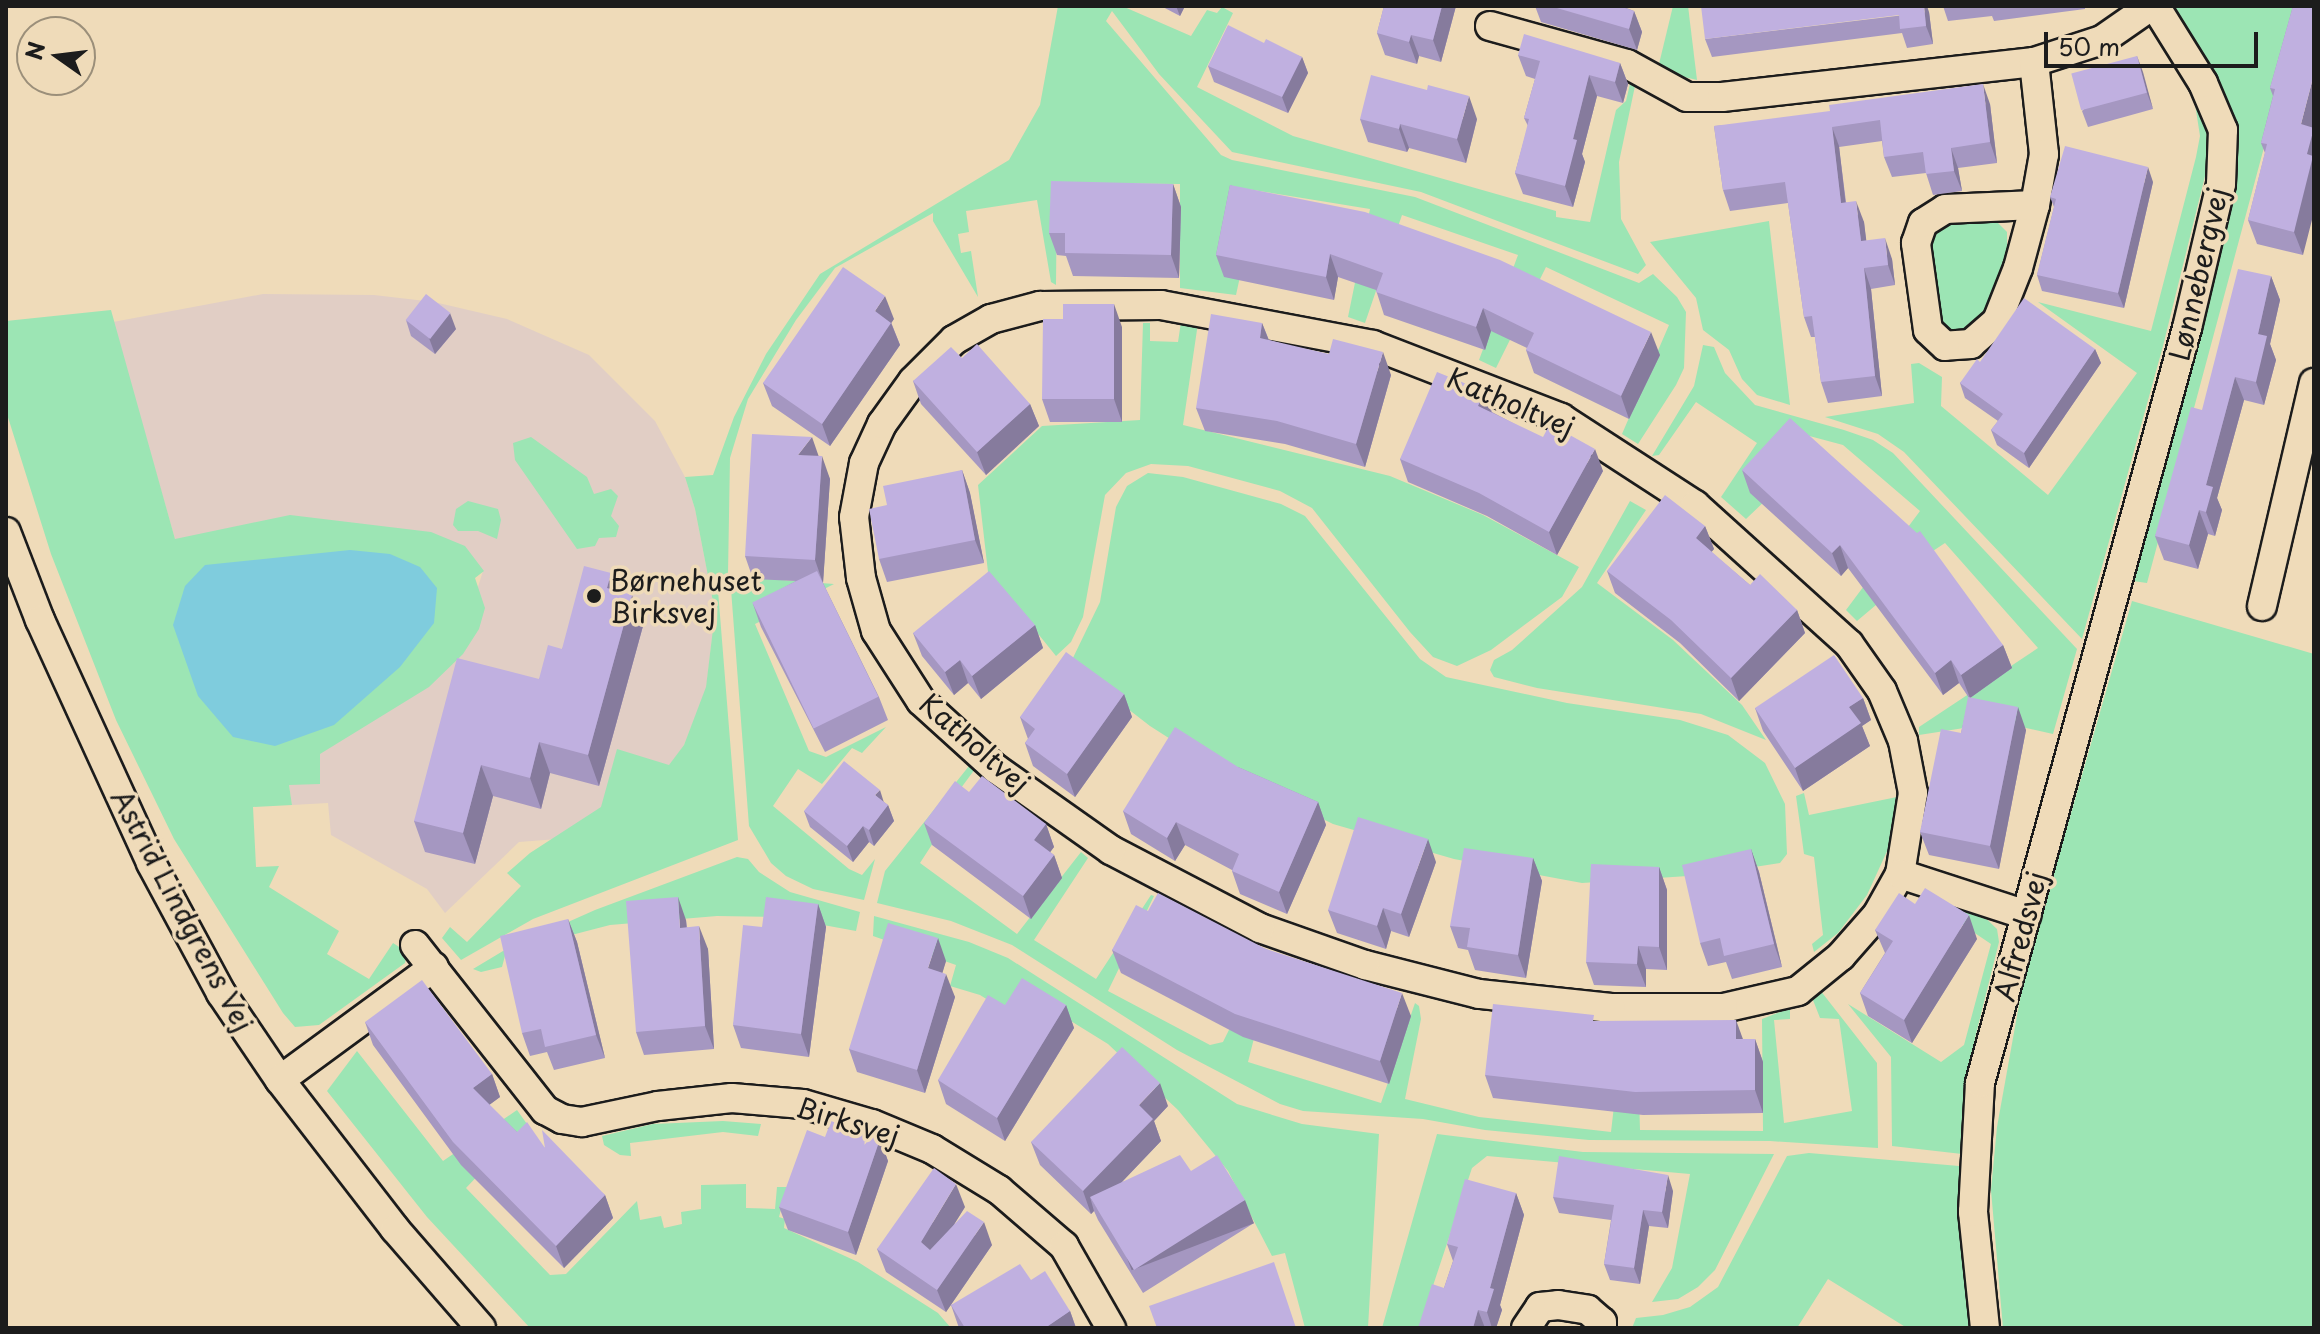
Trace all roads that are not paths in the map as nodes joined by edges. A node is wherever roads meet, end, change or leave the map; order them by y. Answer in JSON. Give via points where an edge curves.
{"nodes":[{"id":1,"x":2153,"y":6,"type":"edge"},
{"id":2,"x":1490,"y":26,"type":"dead end"},
{"id":3,"x":2034,"y":62,"type":"junction"},
{"id":4,"x":2035,"y":205,"type":"junction"},
{"id":5,"x":2314,"y":383,"type":"edge"},
{"id":6,"x":6,"y":532,"type":"edge"},
{"id":7,"x":2125,"y":552,"type":"joint"},
{"id":8,"x":2262,"y":606,"type":"dead end"},
{"id":9,"x":1900,"y":874,"type":"junction"},
{"id":10,"x":2026,"y":915,"type":"junction"},
{"id":11,"x":415,"y":945,"type":"dead end"},
{"id":12,"x":434,"y":967,"type":"junction"},
{"id":13,"x":280,"y":1080,"type":"junction"},
{"id":14,"x":481,"y":1328,"type":"edge"},
{"id":15,"x":1111,"y":1328,"type":"edge"},
{"id":16,"x":1526,"y":1328,"type":"edge"},
{"id":17,"x":1602,"y":1328,"type":"edge"},
{"id":18,"x":1985,"y":1328,"type":"edge"}],
"edges":[{"from":1,"to":3,"type":"street","name":"Lønnebergvej","via":[[2102,40]]},
{"from":1,"to":7,"type":"street","name":"Lønnebergvej","via":[[2203,83],[2223,130],[2221,184]]},
{"from":2,"to":3,"type":"street","name":"Lønnebergvej","via":[[1627,64],[1687,97],[1745,96]]},
{"from":3,"to":4,"type":"street","via":[[2044,154]]},
{"from":4,"to":4,"type":"street","via":[[1945,209],[1923,223],[1916,243],[1928,330],[1945,346],[1971,344],[1997,321]]},
{"from":5,"to":8,"type":"street"},
{"from":6,"to":13,"type":"street","name":"Astrid Lindgrens Vej","via":[[40,620],[151,863],[221,993]]},
{"from":7,"to":10,"type":"street","name":"Alfredsvej"},
{"from":9,"to":9,"type":"street","name":"Katholtvej","via":[[1913,793],[1903,741],[1882,691],[1849,644],[1695,505],[1561,418],[1373,345],[1161,305],[1040,306],[991,319],[954,340],[913,381],[882,424],[864,463],[854,517],[861,578],[876,631],[921,701],[996,769],[1111,850],[1260,928],[1365,965],[1479,994],[1611,1008],[1723,1008],[1798,991],[1841,956],[1877,915]]},
{"from":9,"to":10,"type":"street"},
{"from":10,"to":18,"type":"street","name":"Alfredsvej","via":[[1980,1083],[1973,1212]]},
{"from":11,"to":12,"type":"street","name":"Birksvej"},
{"from":12,"to":13,"type":"street"},
{"from":12,"to":15,"type":"street","name":"Birksvej","via":[[545,1110],[582,1122],[732,1098],[803,1104],[872,1124],[932,1149],[999,1190],[1064,1246]]},
{"from":13,"to":14,"type":"street","name":"Astrid Lindgrens Vej","via":[[395,1229]]},
{"from":16,"to":17,"type":"street","via":[[1540,1307],[1558,1305],[1588,1310]]}]}
